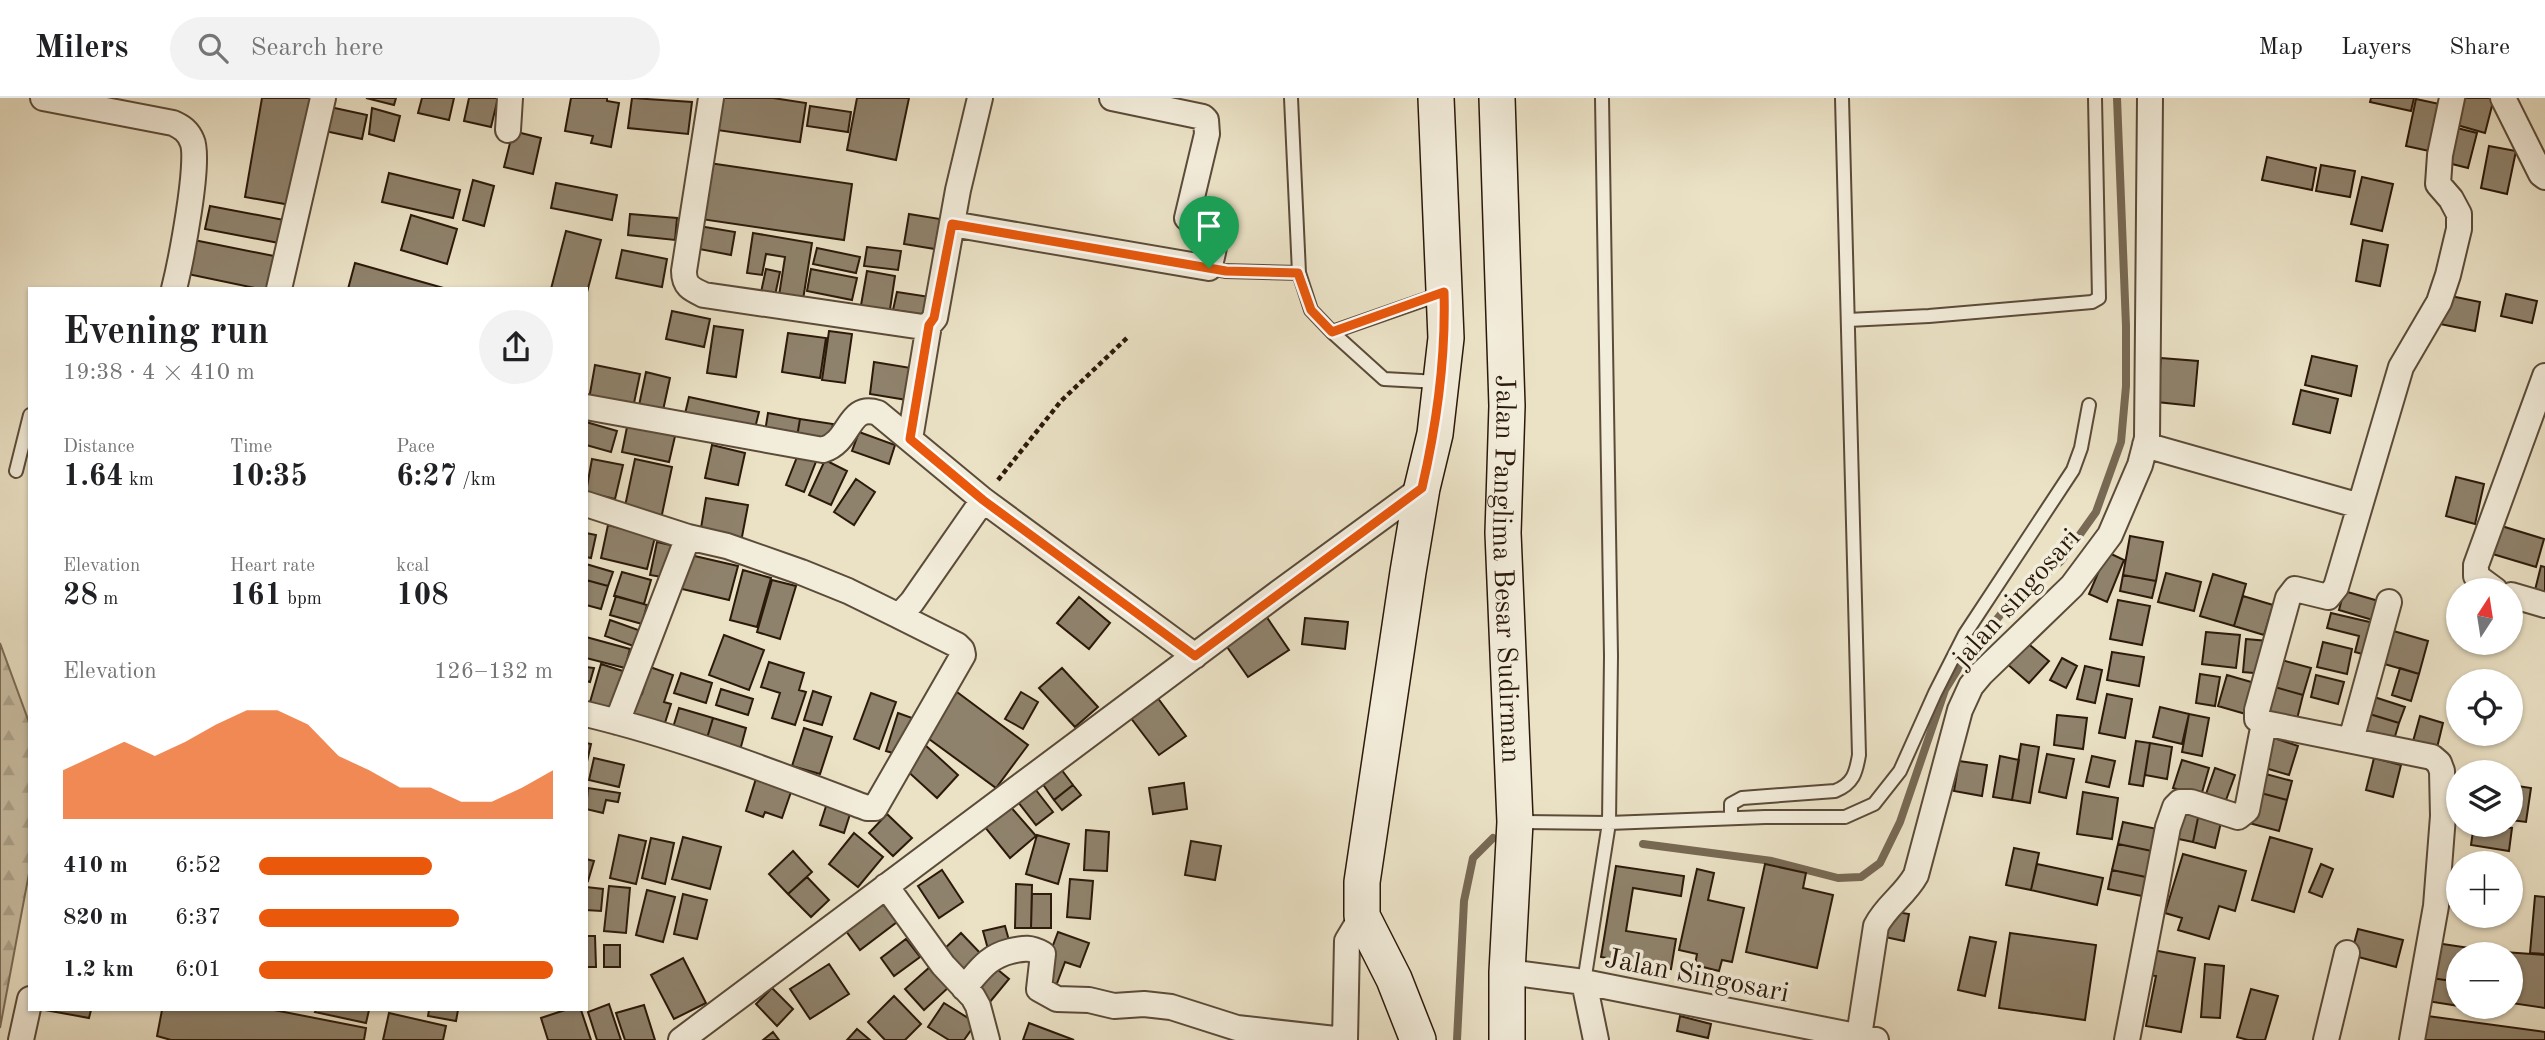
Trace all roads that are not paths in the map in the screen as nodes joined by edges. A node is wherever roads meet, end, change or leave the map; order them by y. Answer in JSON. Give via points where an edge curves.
{"nodes":[{"id":1,"x":43,"y":98,"type":"edge"},
{"id":2,"x":323,"y":98,"type":"edge"},
{"id":3,"x":510,"y":98,"type":"edge"},
{"id":4,"x":711,"y":98,"type":"edge"},
{"id":5,"x":980,"y":98,"type":"edge"},
{"id":6,"x":1112,"y":98,"type":"edge"},
{"id":7,"x":1291,"y":98,"type":"edge"},
{"id":8,"x":1436,"y":98,"type":"edge"},
{"id":9,"x":1497,"y":98,"type":"edge"},
{"id":10,"x":1602,"y":98,"type":"edge"},
{"id":11,"x":1842,"y":98,"type":"edge"},
{"id":12,"x":2095,"y":98,"type":"edge"},
{"id":13,"x":2150,"y":98,"type":"edge"},
{"id":14,"x":2452,"y":98,"type":"edge"},
{"id":15,"x":2503,"y":98,"type":"edge"},
{"id":16,"x":508,"y":130,"type":"dead end"},
{"id":17,"x":2545,"y":177,"type":"edge"},
{"id":18,"x":952,"y":224,"type":"junction"},
{"id":19,"x":1209,"y":268,"type":"junction"},
{"id":20,"x":1298,"y":273,"type":"junction"},
{"id":21,"x":174,"y":287,"type":"edge"},
{"id":22,"x":279,"y":287,"type":"edge"},
{"id":23,"x":1444,"y":292,"type":"junction"},
{"id":24,"x":1848,"y":320,"type":"junction"},
{"id":25,"x":929,"y":325,"type":"junction"},
{"id":26,"x":1332,"y":332,"type":"junction"},
{"id":27,"x":2545,"y":376,"type":"edge"},
{"id":28,"x":1441,"y":382,"type":"junction"},
{"id":29,"x":2089,"y":405,"type":"dead end"},
{"id":30,"x":588,"y":407,"type":"edge"},
{"id":31,"x":28,"y":423,"type":"edge"},
{"id":32,"x":910,"y":439,"type":"junction"},
{"id":33,"x":2145,"y":445,"type":"junction"},
{"id":34,"x":16,"y":471,"type":"dead end"},
{"id":35,"x":1422,"y":488,"type":"junction"},
{"id":36,"x":983,"y":500,"type":"junction"},
{"id":37,"x":588,"y":505,"type":"edge"},
{"id":38,"x":2360,"y":506,"type":"junction"},
{"id":39,"x":688,"y":537,"type":"junction"},
{"id":40,"x":2479,"y":578,"type":"edge"},
{"id":41,"x":2524,"y":599,"type":"edge"},
{"id":42,"x":2389,"y":603,"type":"dead end"},
{"id":43,"x":2545,"y":605,"type":"edge"},
{"id":44,"x":899,"y":616,"type":"junction"},
{"id":45,"x":1195,"y":656,"type":"junction"},
{"id":46,"x":588,"y":715,"type":"edge"},
{"id":47,"x":617,"y":722,"type":"junction"},
{"id":48,"x":2264,"y":723,"type":"junction"},
{"id":49,"x":2351,"y":740,"type":"junction"},
{"id":50,"x":1731,"y":818,"type":"junction"},
{"id":51,"x":1515,"y":822,"type":"junction"},
{"id":52,"x":1609,"y":823,"type":"junction"},
{"id":53,"x":886,"y":886,"type":"junction"},
{"id":54,"x":1362,"y":916,"type":"junction"},
{"id":55,"x":2347,"y":953,"type":"dead end"},
{"id":56,"x":1507,"y":972,"type":"junction"},
{"id":57,"x":1584,"y":982,"type":"junction"},
{"id":58,"x":964,"y":988,"type":"junction"},
{"id":59,"x":28,"y":1008,"type":"edge"},
{"id":60,"x":709,"y":1033,"type":"edge"},
{"id":61,"x":1867,"y":1038,"type":"edge"},
{"id":62,"x":21,"y":1040,"type":"edge"},
{"id":63,"x":681,"y":1040,"type":"edge"},
{"id":64,"x":987,"y":1040,"type":"edge"},
{"id":65,"x":1344,"y":1040,"type":"edge"},
{"id":66,"x":1418,"y":1040,"type":"edge"},
{"id":67,"x":1507,"y":1040,"type":"edge"},
{"id":68,"x":1596,"y":1040,"type":"edge"},
{"id":69,"x":2127,"y":1040,"type":"edge"},
{"id":70,"x":2326,"y":1040,"type":"edge"},
{"id":71,"x":2412,"y":1040,"type":"edge"}],
"edges":[{"from":1,"to":21,"type":"street","via":[[184,128],[192,140],[194,163]]},
{"from":2,"to":22,"type":"street"},
{"from":3,"to":16,"type":"street"},
{"from":4,"to":25,"type":"street","via":[[684,271],[686,284],[704,295]]},
{"from":5,"to":18,"type":"street"},
{"from":6,"to":19,"type":"street","via":[[1206,120],[1207,134],[1187,218],[1214,233]]},
{"from":7,"to":20,"type":"lane"},
{"from":8,"to":23,"type":"main road"},
{"from":9,"to":51,"type":"main road","name":"Jalan Panglima Besar Sudirman","via":[[1507,406],[1503,533]]},
{"from":10,"to":52,"type":"lane","via":[[1611,656]]},
{"from":11,"to":24,"type":"lane"},
{"from":12,"to":24,"type":"lane","via":[[2099,298]]},
{"from":13,"to":33,"type":"street","name":"jalan singosari"},
{"from":14,"to":38,"type":"street","via":[[2438,184],[2459,214],[2459,229],[2439,302],[2401,368]]},
{"from":15,"to":17,"type":"street"},
{"from":18,"to":19,"type":"street"},
{"from":18,"to":25,"type":"street"},
{"from":19,"to":20,"type":"lane"},
{"from":20,"to":26,"type":"lane","via":[[1311,310]]},
{"from":23,"to":26,"type":"lane"},
{"from":23,"to":28,"type":"main road","via":[[1446,338]]},
{"from":24,"to":50,"type":"lane","via":[[1859,738],[1854,777],[1835,791],[1742,798],[1731,804]]},
{"from":25,"to":32,"type":"street"},
{"from":26,"to":28,"type":"lane","via":[[1384,379]]},
{"from":27,"to":40,"type":"street","via":[[2476,565]]},
{"from":28,"to":35,"type":"main road"},
{"from":29,"to":50,"type":"lane","via":[[2073,470],[1965,634],[1900,771],[1886,791],[1874,804],[1845,817]]},
{"from":30,"to":32,"type":"street","via":[[823,450],[840,441],[857,414],[871,411]]},
{"from":31,"to":34,"type":"lane"},
{"from":32,"to":36,"type":"street"},
{"from":33,"to":38,"type":"street"},
{"from":33,"to":61,"type":"street","name":"jalan singosari","via":[[2110,535],[2072,586],[1971,686],[1916,875],[1876,926]]},
{"from":35,"to":45,"type":"street"},
{"from":35,"to":54,"type":"main road","via":[[1365,850]]},
{"from":36,"to":44,"type":"street"},
{"from":36,"to":45,"type":"street"},
{"from":37,"to":39,"type":"street"},
{"from":38,"to":48,"type":"street","via":[[2331,595],[2302,589],[2291,592],[2257,709],[2257,719]]},
{"from":39,"to":44,"type":"street","via":[[801,572]]},
{"from":39,"to":47,"type":"street"},
{"from":41,"to":43,"type":"street"},
{"from":42,"to":49,"type":"street"},
{"from":44,"to":47,"type":"street","via":[[957,645],[963,655],[875,808]]},
{"from":45,"to":53,"type":"street"},
{"from":46,"to":47,"type":"street"},
{"from":48,"to":49,"type":"street"},
{"from":48,"to":69,"type":"street","via":[[2243,816],[2191,802],[2175,807]]},
{"from":49,"to":71,"type":"street","via":[[2432,757],[2440,762],[2442,771],[2436,906]]},
{"from":50,"to":52,"type":"lane"},
{"from":51,"to":52,"type":"lane"},
{"from":51,"to":56,"type":"main road","name":"Jalan Panglima Besar Sudirman"},
{"from":52,"to":57,"type":"lane"},
{"from":53,"to":58,"type":"street"},
{"from":53,"to":60,"type":"street"},
{"from":54,"to":65,"type":"street","via":[[1347,941]]},
{"from":54,"to":66,"type":"main road"},
{"from":55,"to":70,"type":"street"},
{"from":56,"to":57,"type":"street","name":"Jalan Singosari"},
{"from":56,"to":67,"type":"main road","name":"Jalan Panglima Besar Sudirman"},
{"from":57,"to":61,"type":"street","name":"Jalan Singosari"},
{"from":57,"to":68,"type":"street"},
{"from":58,"to":64,"type":"street","via":[[978,1006]]},
{"from":58,"to":65,"type":"street","via":[[989,959],[1028,947],[1043,954],[1039,989],[1057,999],[1171,1007],[1237,1028]]},
{"from":59,"to":62,"type":"street"},
{"from":60,"to":63,"type":"street"}]}
